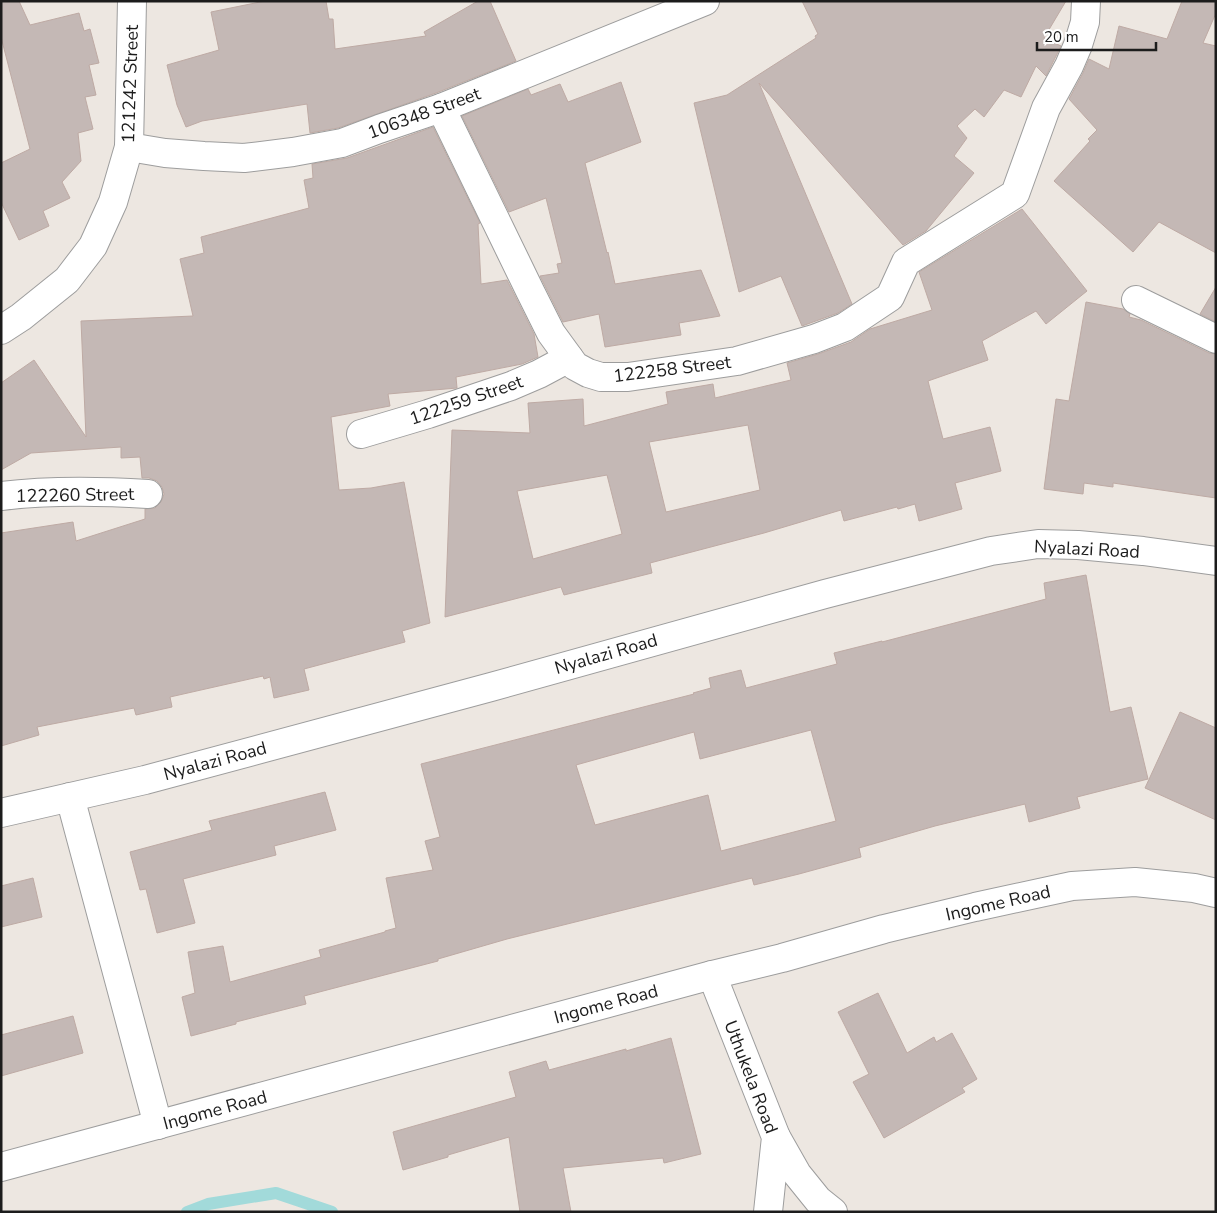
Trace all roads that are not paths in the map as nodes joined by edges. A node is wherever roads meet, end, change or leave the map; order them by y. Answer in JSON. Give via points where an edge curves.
{"nodes":[{"id":1,"x":132,"y":1,"type":"edge"},
{"id":2,"x":705,"y":1,"type":"edge"},
{"id":3,"x":1086,"y":1,"type":"edge"},
{"id":4,"x":441,"y":108,"type":"junction"},
{"id":5,"x":129,"y":147,"type":"junction"},
{"id":6,"x":1136,"y":300,"type":"dead end"},
{"id":7,"x":1,"y":330,"type":"edge"},
{"id":8,"x":1216,"y":339,"type":"edge"},
{"id":9,"x":569,"y":358,"type":"junction"},
{"id":10,"x":360,"y":434,"type":"dead end"},
{"id":11,"x":148,"y":494,"type":"dead end"},
{"id":12,"x":1,"y":496,"type":"edge"},
{"id":13,"x":1216,"y":561,"type":"edge"},
{"id":14,"x":70,"y":797,"type":"junction"},
{"id":15,"x":1,"y":813,"type":"edge"},
{"id":16,"x":1216,"y":893,"type":"edge"},
{"id":17,"x":712,"y":975,"type":"junction"},
{"id":18,"x":158,"y":1125,"type":"junction"},
{"id":19,"x":776,"y":1137,"type":"junction"},
{"id":20,"x":1,"y":1167,"type":"edge"},
{"id":21,"x":768,"y":1212,"type":"edge"},
{"id":22,"x":833,"y":1212,"type":"edge"}],
"edges":[{"from":1,"to":5,"type":"street","name":"121242 Street"},
{"from":2,"to":4,"type":"street","name":"106348 Street"},
{"from":3,"to":9,"type":"street","name":"122258 Street","via":[[1085,22],[1078,46],[1046,108],[1015,194],[906,262],[890,297],[845,327],[814,340],[737,361],[628,377],[601,377],[575,366]]},
{"from":4,"to":5,"type":"street","name":"106348 Street","via":[[342,143],[294,152],[234,158]]},
{"from":4,"to":9,"type":"street","name":"122258 Street","via":[[530,291]]},
{"from":5,"to":7,"type":"street","name":"121242 Street","via":[[113,202],[93,246],[67,280]]},
{"from":6,"to":8,"type":"street"},
{"from":9,"to":10,"type":"street","name":"122259 Street","via":[[511,386]]},
{"from":11,"to":12,"type":"street","name":"122260 Street","via":[[90,492]]},
{"from":13,"to":14,"type":"street","name":"Nyalazi Road","via":[[1078,544],[1038,544],[992,551],[155,777]]},
{"from":14,"to":15,"type":"street","name":"Nyalazi Road"},
{"from":14,"to":18,"type":"street"},
{"from":16,"to":17,"type":"street","name":"Ingome Road","via":[[1135,882],[1072,886],[884,929]]},
{"from":17,"to":18,"type":"street","name":"Ingome Road"},
{"from":17,"to":19,"type":"street","name":"Uthukela Road"},
{"from":18,"to":20,"type":"street","name":"Ingome Road"},
{"from":19,"to":21,"type":"street","name":"Uthukela Road"},
{"from":19,"to":22,"type":"street","via":[[797,1174],[818,1200]]}]}
